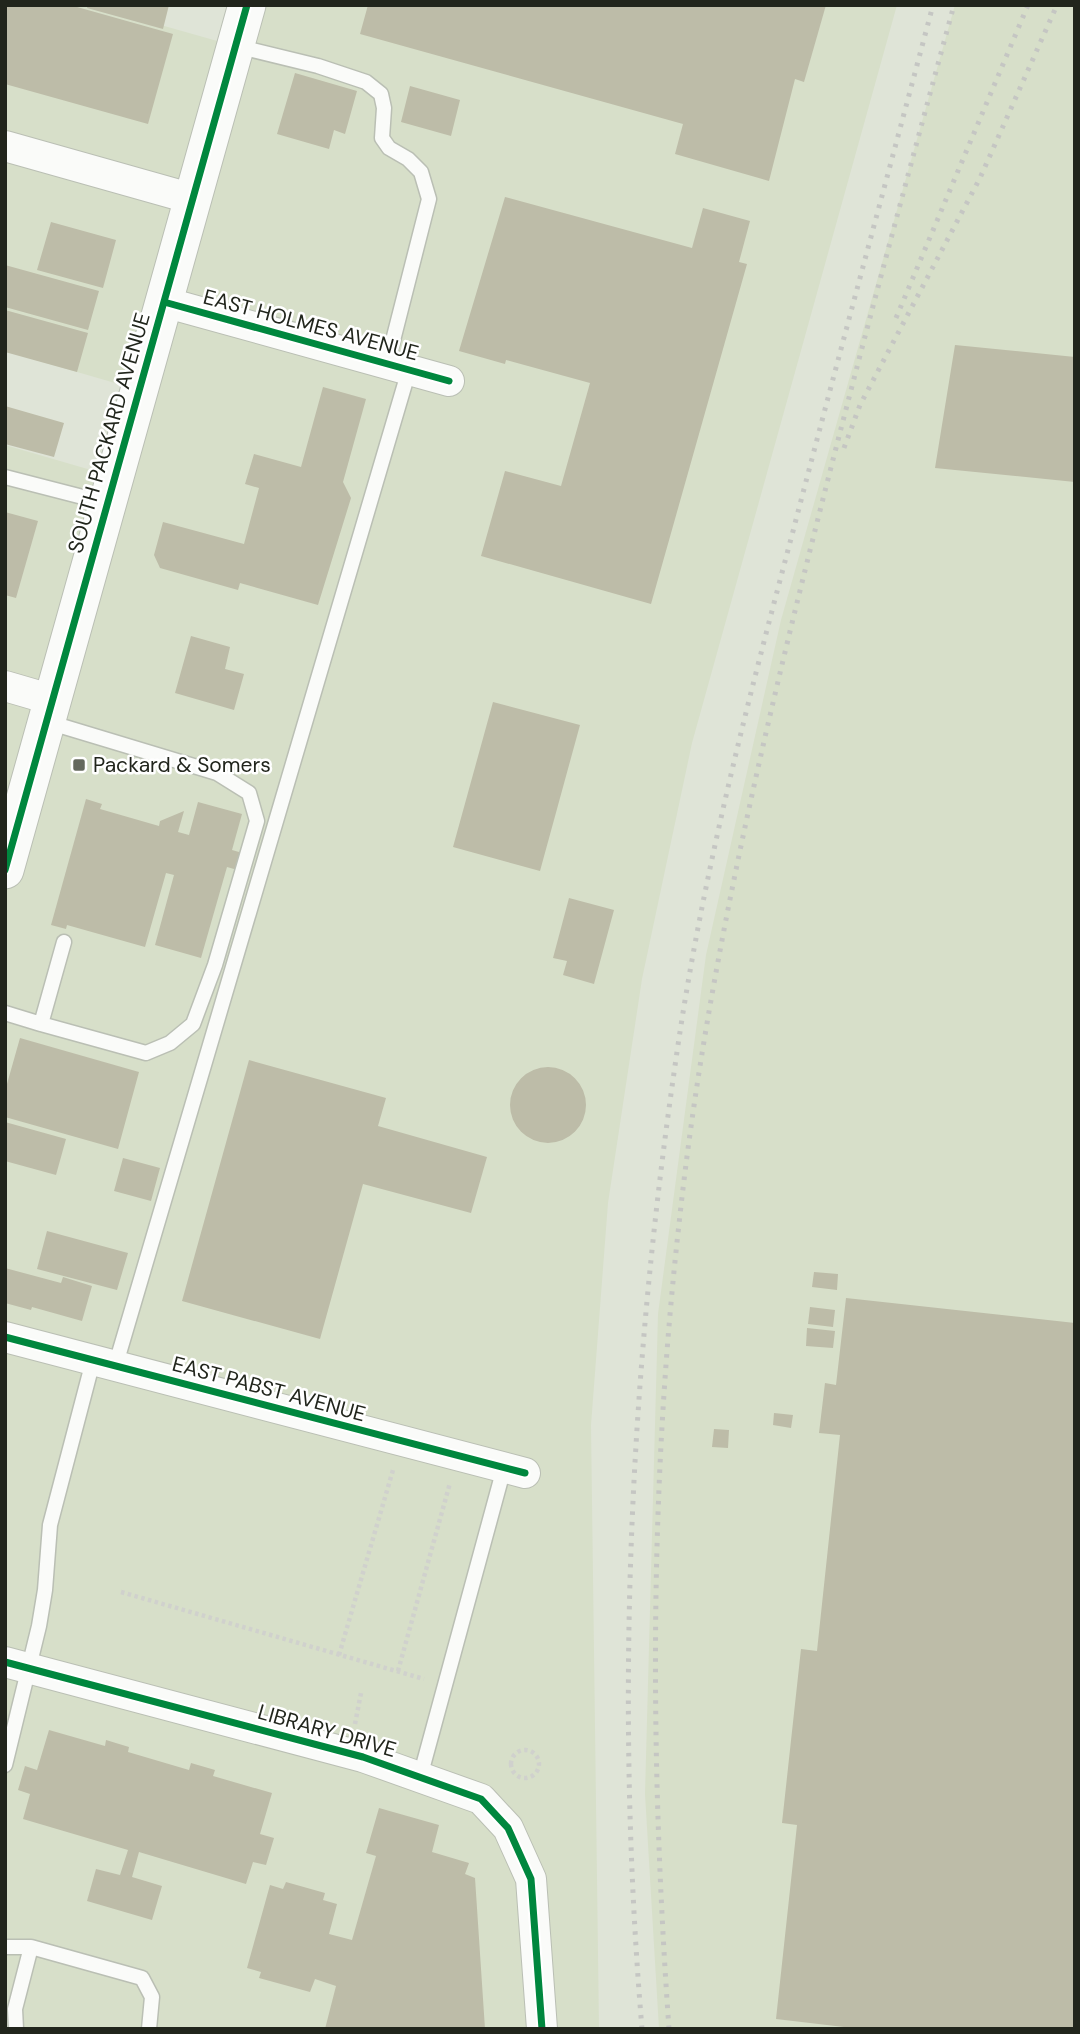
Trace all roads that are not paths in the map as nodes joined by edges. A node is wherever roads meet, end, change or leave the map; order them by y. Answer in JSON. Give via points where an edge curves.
{"nodes":[{"id":1,"x":247,"y":5,"type":"edge"},
{"id":2,"x":236,"y":46,"type":"junction"},
{"id":3,"x":5,"y":146,"type":"edge"},
{"id":4,"x":193,"y":199,"type":"junction"},
{"id":5,"x":164,"y":302,"type":"junction"},
{"id":6,"x":398,"y":367,"type":"junction"},
{"id":7,"x":449,"y":381,"type":"dead end"},
{"id":8,"x":5,"y":477,"type":"edge"},
{"id":9,"x":108,"y":503,"type":"junction"},
{"id":10,"x":5,"y":686,"type":"edge"},
{"id":11,"x":50,"y":711,"type":"junction"},
{"id":12,"x":5,"y":870,"type":"edge"},
{"id":13,"x":64,"y":942,"type":"dead end"},
{"id":14,"x":5,"y":1013,"type":"edge"},
{"id":15,"x":41,"y":1024,"type":"junction"},
{"id":16,"x":5,"y":1337,"type":"edge"},
{"id":17,"x":104,"y":1364,"type":"junction"},
{"id":18,"x":514,"y":1471,"type":"joint"},
{"id":19,"x":18,"y":1665,"type":"edge"},
{"id":20,"x":5,"y":1765,"type":"edge"},
{"id":21,"x":420,"y":1777,"type":"junction"},
{"id":22,"x":5,"y":1947,"type":"edge"},
{"id":23,"x":31,"y":1947,"type":"junction"},
{"id":24,"x":16,"y":2029,"type":"edge"},
{"id":25,"x":149,"y":2029,"type":"edge"},
{"id":26,"x":542,"y":2029,"type":"edge"}],
"edges":[{"from":1,"to":2,"type":"street","name":"SOUTH PACKARD AVENUE"},
{"from":2,"to":4,"type":"street","name":"SOUTH PACKARD AVENUE"},
{"from":2,"to":6,"type":"lane","via":[[366,82],[381,94],[382,138],[421,172],[429,200]]},
{"from":3,"to":4,"type":"street"},
{"from":4,"to":5,"type":"street","name":"SOUTH PACKARD AVENUE"},
{"from":5,"to":6,"type":"street","name":"EAST HOLMES AVENUE"},
{"from":5,"to":9,"type":"street","name":"SOUTH PACKARD AVENUE"},
{"from":6,"to":7,"type":"street","name":"EAST HOLMES AVENUE"},
{"from":6,"to":17,"type":"lane"},
{"from":8,"to":9,"type":"lane"},
{"from":9,"to":11,"type":"street","name":"SOUTH PACKARD AVENUE"},
{"from":10,"to":11,"type":"street"},
{"from":11,"to":12,"type":"street","name":"SOUTH PACKARD AVENUE"},
{"from":11,"to":15,"type":"lane","via":[[217,773],[249,793],[257,821],[215,965],[192,1024],[170,1044],[146,1053]]},
{"from":13,"to":15,"type":"lane"},
{"from":14,"to":15,"type":"lane"},
{"from":16,"to":17,"type":"street","name":"EAST PABST AVENUE"},
{"from":17,"to":18,"type":"street","name":"EAST PABST AVENUE"},
{"from":17,"to":19,"type":"lane","via":[[50,1525],[46,1590]]},
{"from":18,"to":21,"type":"lane"},
{"from":19,"to":20,"type":"lane"},
{"from":19,"to":21,"type":"street","name":"LIBRARY DRIVE","via":[[363,1757]]},
{"from":21,"to":26,"type":"street","name":"LIBRARY DRIVE","via":[[481,1799],[508,1828],[531,1879]]},
{"from":22,"to":23,"type":"lane"},
{"from":23,"to":24,"type":"lane","via":[[15,2009]]},
{"from":23,"to":25,"type":"lane","via":[[142,1978],[152,1997]]}]}
